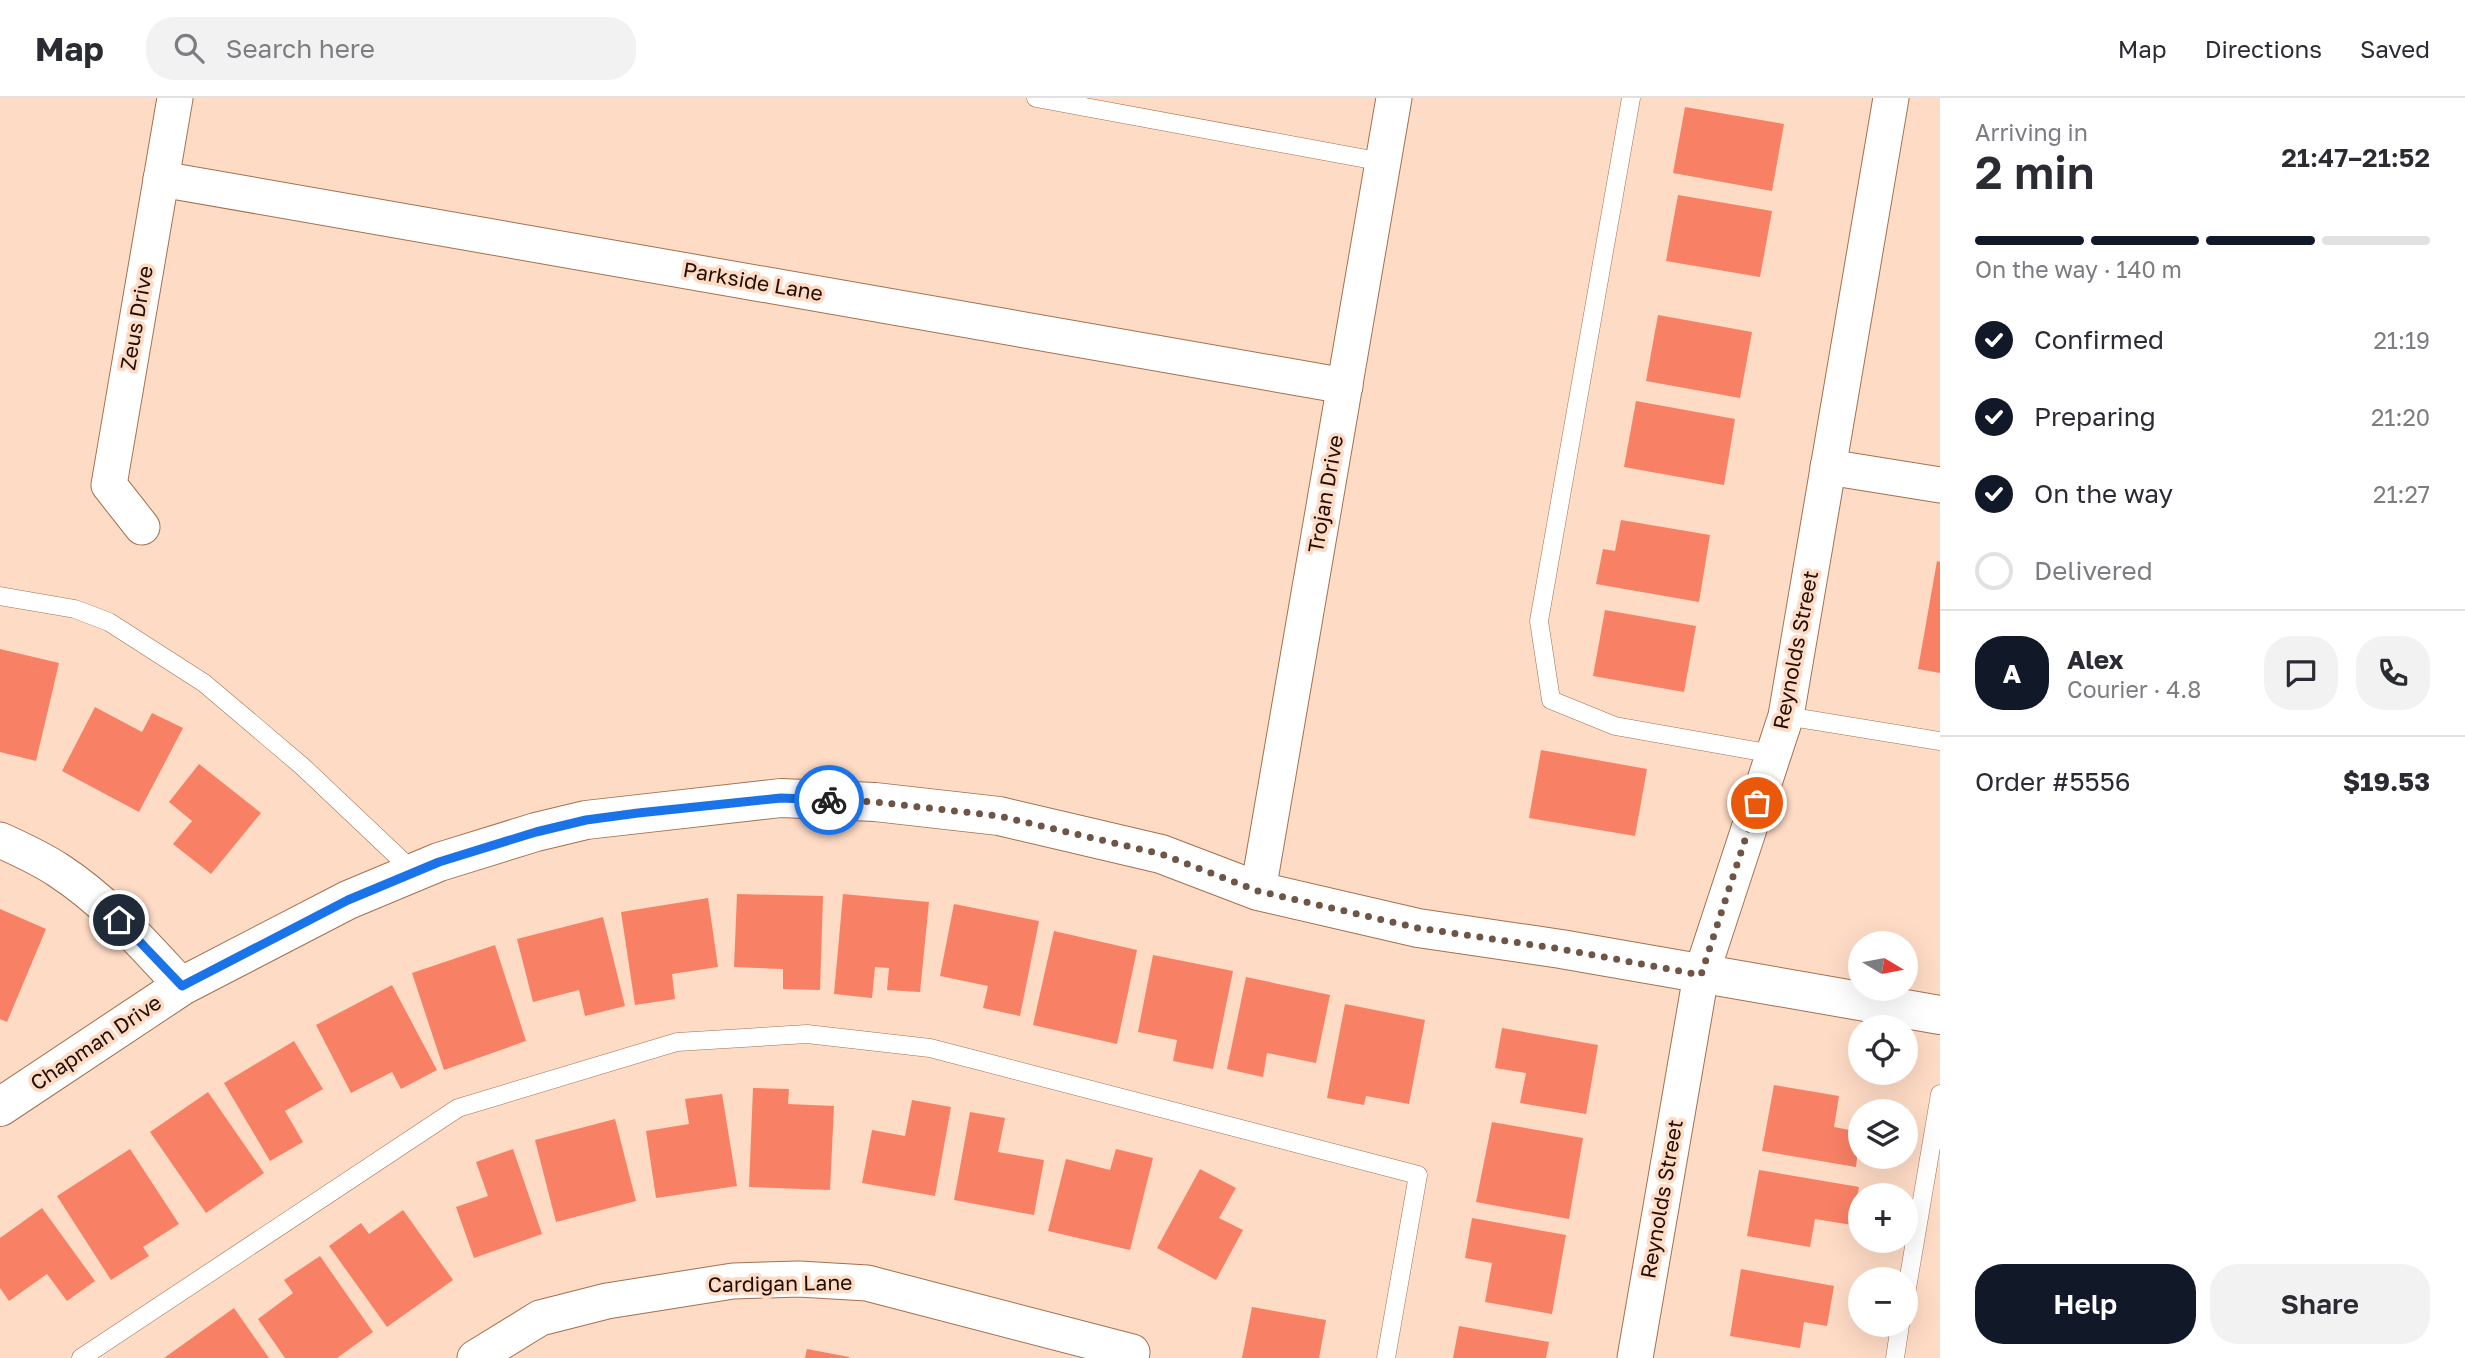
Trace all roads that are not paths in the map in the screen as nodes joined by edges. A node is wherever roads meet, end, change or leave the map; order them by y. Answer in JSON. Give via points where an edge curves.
{"nodes":[{"id":1,"x":175,"y":98,"type":"edge"},
{"id":2,"x":1036,"y":98,"type":"edge"},
{"id":3,"x":1394,"y":98,"type":"edge"},
{"id":4,"x":1631,"y":98,"type":"edge"},
{"id":5,"x":1891,"y":98,"type":"edge"},
{"id":6,"x":1383,"y":162,"type":"junction"},
{"id":7,"x":161,"y":179,"type":"junction"},
{"id":8,"x":1345,"y":386,"type":"junction"},
{"id":9,"x":1828,"y":467,"type":"junction"},
{"id":10,"x":1940,"y":485,"type":"edge"},
{"id":11,"x":142,"y":527,"type":"dead end"},
{"id":12,"x":0,"y":596,"type":"edge"},
{"id":13,"x":1786,"y":716,"type":"junction"},
{"id":14,"x":1940,"y":741,"type":"edge"},
{"id":15,"x":1773,"y":754,"type":"junction"},
{"id":16,"x":0,"y":841,"type":"edge"},
{"id":17,"x":414,"y":872,"type":"junction"},
{"id":18,"x":1258,"y":891,"type":"junction"},
{"id":19,"x":1701,"y":975,"type":"junction"},
{"id":20,"x":182,"y":986,"type":"junction"},
{"id":21,"x":1940,"y":1015,"type":"edge"},
{"id":22,"x":1940,"y":1094,"type":"edge"},
{"id":23,"x":0,"y":1107,"type":"edge"},
{"id":24,"x":1911,"y":1267,"type":"edge"},
{"id":25,"x":1898,"y":1337,"type":"edge"},
{"id":26,"x":1131,"y":1355,"type":"edge"},
{"id":27,"x":81,"y":1358,"type":"edge"},
{"id":28,"x":475,"y":1358,"type":"edge"},
{"id":29,"x":1386,"y":1358,"type":"edge"},
{"id":30,"x":1635,"y":1358,"type":"edge"},
{"id":31,"x":1895,"y":1358,"type":"edge"}],
"edges":[{"from":1,"to":7,"type":"street","name":"Zeus Drive"},
{"from":2,"to":6,"type":"lane"},
{"from":3,"to":6,"type":"street","name":"Trojan Drive"},
{"from":4,"to":15,"type":"lane","via":[[1539,621],[1551,700],[1615,726]]},
{"from":5,"to":9,"type":"street","name":"Reynolds Street"},
{"from":6,"to":8,"type":"street","name":"Trojan Drive"},
{"from":7,"to":8,"type":"street","name":"Parkside Lane"},
{"from":7,"to":11,"type":"street","name":"Zeus Drive","via":[[109,485]]},
{"from":8,"to":18,"type":"street","name":"Trojan Drive"},
{"from":9,"to":10,"type":"street"},
{"from":9,"to":13,"type":"street","name":"Reynolds Street"},
{"from":12,"to":17,"type":"lane","via":[[75,609],[109,622],[204,683],[302,766]]},
{"from":13,"to":14,"type":"lane"},
{"from":13,"to":15,"type":"street","name":"Reynolds Street"},
{"from":15,"to":19,"type":"street","name":"Reynolds Street"},
{"from":16,"to":20,"type":"street","via":[[60,871],[100,902]]},
{"from":17,"to":18,"type":"street","name":"Chapman Drive","via":[[586,820],[781,798],[876,802],[999,816],[1161,854]]},
{"from":17,"to":20,"type":"street","name":"Chapman Drive","via":[[348,900]]},
{"from":18,"to":19,"type":"street","name":"Chapman Drive","via":[[1418,928]]},
{"from":19,"to":21,"type":"street","name":"Chapman Drive"},
{"from":19,"to":30,"type":"street","name":"Reynolds Street"},
{"from":20,"to":23,"type":"street","name":"Chapman Drive"},
{"from":22,"to":24,"type":"lane"},
{"from":25,"to":31,"type":"lane"},
{"from":26,"to":28,"type":"street","name":"Cardigan Lane","via":[[867,1283],[799,1279],[733,1281],[607,1301],[540,1318]]},
{"from":27,"to":29,"type":"lane","via":[[458,1108],[677,1042],[807,1034],[930,1048],[1418,1175]]}]}
